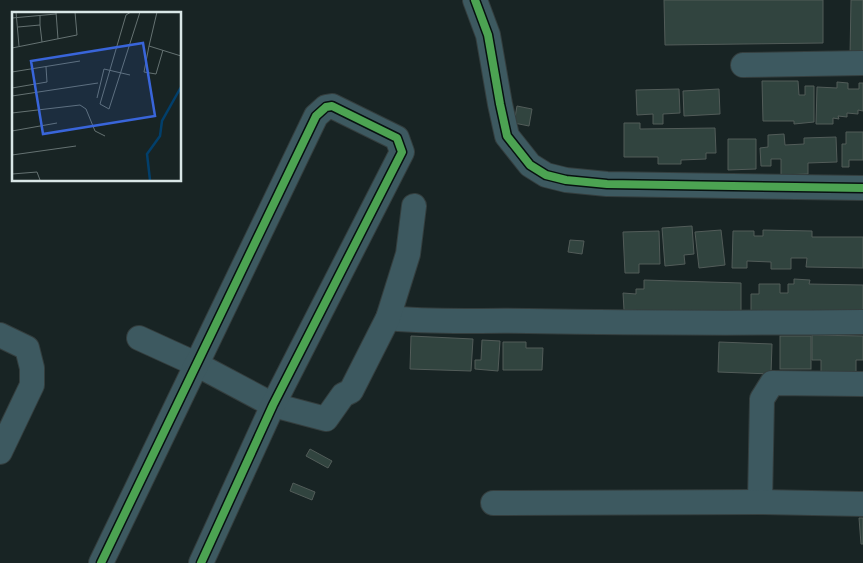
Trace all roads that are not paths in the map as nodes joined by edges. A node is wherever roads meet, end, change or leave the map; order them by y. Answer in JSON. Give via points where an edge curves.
{"nodes":[{"id":1,"x":476,"y":0,"type":"edge"},
{"id":2,"x":863,"y":63,"type":"edge"},
{"id":3,"x":744,"y":64,"type":"dead end"},
{"id":4,"x":863,"y":188,"type":"edge"},
{"id":5,"x":414,"y":206,"type":"dead end"},
{"id":6,"x":388,"y":318,"type":"junction"},
{"id":7,"x":863,"y":322,"type":"edge"},
{"id":8,"x":0,"y":335,"type":"edge"},
{"id":9,"x":139,"y":338,"type":"dead end"},
{"id":10,"x":196,"y":364,"type":"junction"},
{"id":11,"x":863,"y":384,"type":"edge"},
{"id":12,"x":272,"y":405,"type":"junction"},
{"id":13,"x":0,"y":452,"type":"edge"},
{"id":14,"x":760,"y":502,"type":"junction"},
{"id":15,"x":493,"y":503,"type":"dead end"},
{"id":16,"x":863,"y":504,"type":"edge"},
{"id":17,"x":101,"y":563,"type":"edge"},
{"id":18,"x":201,"y":563,"type":"edge"}],
"edges":[{"from":1,"to":4,"type":"street","via":[[488,35],[507,136],[530,165],[546,175],[607,184]]},
{"from":2,"to":3,"type":"street"},
{"from":5,"to":6,"type":"street","via":[[408,254]]},
{"from":6,"to":7,"type":"street","via":[[420,322]]},
{"from":6,"to":12,"type":"street","via":[[351,391],[343,395],[326,419]]},
{"from":8,"to":13,"type":"street","via":[[27,348],[32,385]]},
{"from":9,"to":10,"type":"street"},
{"from":10,"to":12,"type":"street"},
{"from":10,"to":12,"type":"street","via":[[316,116],[332,106],[397,138],[402,152],[399,159]]},
{"from":10,"to":17,"type":"street"},
{"from":11,"to":14,"type":"street","via":[[772,383],[762,399]]},
{"from":12,"to":18,"type":"street"},
{"from":14,"to":15,"type":"street"},
{"from":14,"to":16,"type":"street"}]}
